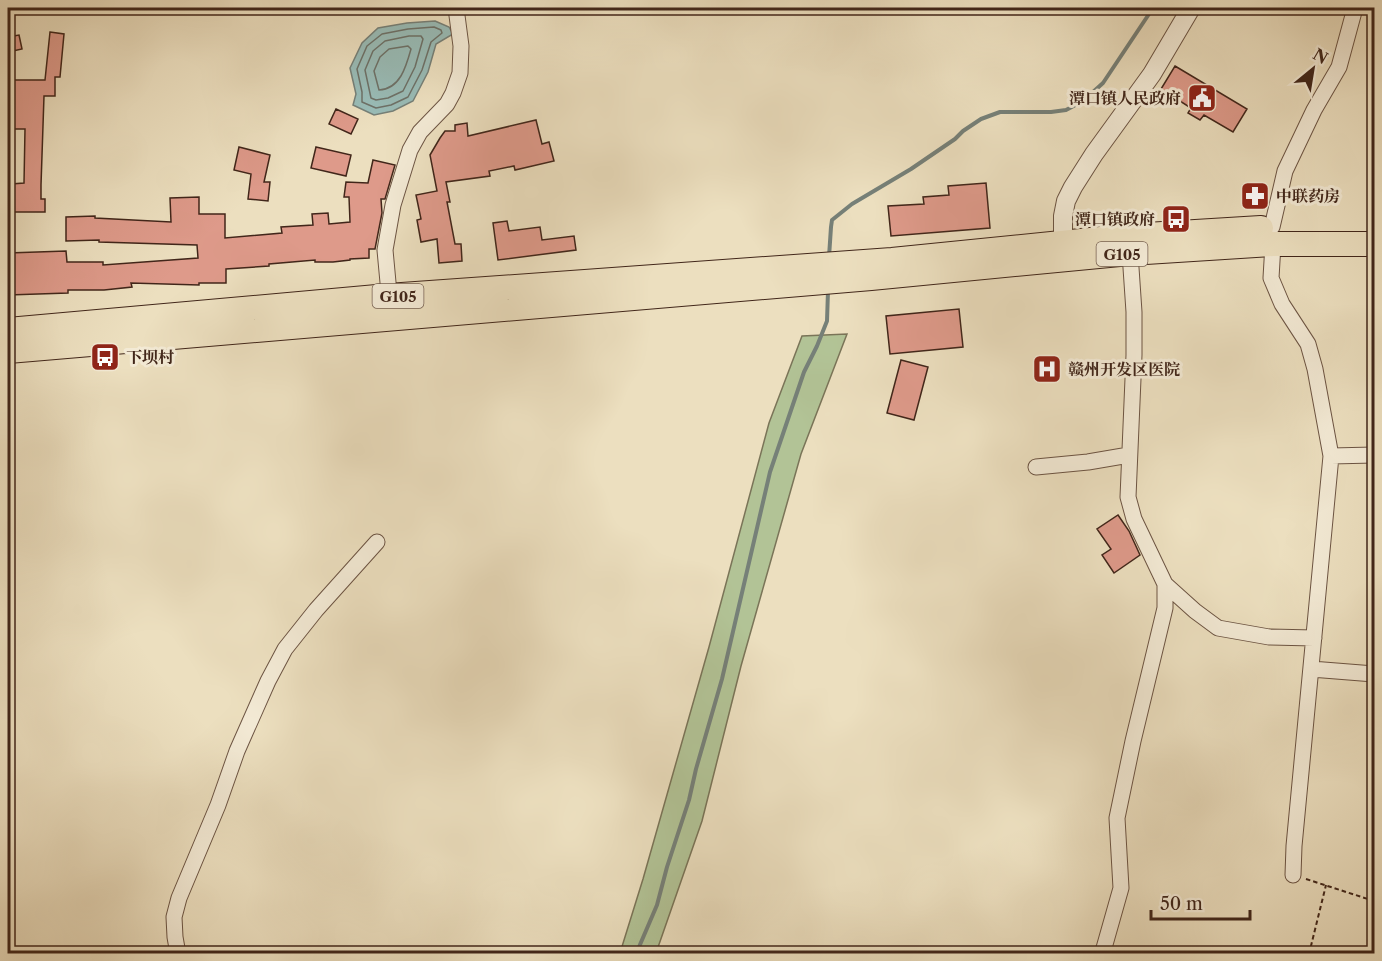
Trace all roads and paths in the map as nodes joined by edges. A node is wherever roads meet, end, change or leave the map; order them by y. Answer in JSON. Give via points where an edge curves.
{"nodes":[{"id":1,"x":456,"y":8,"type":"edge"},
{"id":2,"x":1191,"y":8,"type":"edge"},
{"id":3,"x":1355,"y":8,"type":"edge"},
{"id":4,"x":1374,"y":229,"type":"edge"},
{"id":5,"x":1272,"y":236,"type":"junction"},
{"id":6,"x":1063,"y":242,"type":"junction"},
{"id":7,"x":1374,"y":244,"type":"edge"},
{"id":8,"x":1130,"y":253,"type":"junction"},
{"id":9,"x":881,"y":269,"type":"junction"},
{"id":10,"x":391,"y":307,"type":"junction"},
{"id":11,"x":8,"y":330,"type":"edge"},
{"id":12,"x":8,"y":351,"type":"edge"},
{"id":13,"x":1129,"y":455,"type":"junction"},
{"id":14,"x":1374,"y":455,"type":"edge"},
{"id":15,"x":1331,"y":456,"type":"junction"},
{"id":16,"x":1036,"y":467,"type":"dead end"},
{"id":17,"x":377,"y":542,"type":"dead end"},
{"id":18,"x":1165,"y":584,"type":"junction"},
{"id":19,"x":1314,"y":638,"type":"junction"},
{"id":20,"x":1311,"y":669,"type":"junction"},
{"id":21,"x":1374,"y":674,"type":"edge"},
{"id":22,"x":1293,"y":875,"type":"joint"},
{"id":23,"x":1326,"y":885,"type":"junction"},
{"id":24,"x":1374,"y":902,"type":"edge"},
{"id":25,"x":178,"y":954,"type":"edge"},
{"id":26,"x":1101,"y":954,"type":"edge"},
{"id":27,"x":1309,"y":954,"type":"edge"}],
"edges":[{"from":1,"to":10,"type":"street","via":[[461,46],[453,93],[410,150],[393,205],[385,250]]},
{"from":2,"to":6,"type":"street","via":[[1152,74],[1073,187],[1066,201]]},
{"from":3,"to":5,"type":"street","via":[[1339,67],[1285,171]]},
{"from":4,"to":5,"type":"highway","number":"G105"},
{"from":5,"to":6,"type":"highway","number":"G105","via":[[1130,236]]},
{"from":5,"to":7,"type":"highway","number":"G105"},
{"from":5,"to":8,"type":"highway","number":"G105"},
{"from":5,"to":15,"type":"street","via":[[1271,278],[1282,304],[1308,344]]},
{"from":6,"to":9,"type":"highway","number":"G105"},
{"from":8,"to":9,"type":"highway","number":"G105"},
{"from":8,"to":13,"type":"street","via":[[1134,355]]},
{"from":9,"to":10,"type":"highway","number":"G105"},
{"from":10,"to":11,"type":"highway","number":"G105"},
{"from":10,"to":12,"type":"highway","number":"G105"},
{"from":13,"to":16,"type":"street"},
{"from":13,"to":18,"type":"street","via":[[1128,496],[1134,519]]},
{"from":14,"to":15,"type":"street"},
{"from":15,"to":19,"type":"street"},
{"from":17,"to":25,"type":"street","via":[[285,649],[268,681],[179,897],[174,917]]},
{"from":18,"to":19,"type":"street","via":[[1218,628],[1269,637]]},
{"from":18,"to":26,"type":"street","via":[[1165,608],[1117,818],[1121,888]]},
{"from":19,"to":20,"type":"street"},
{"from":20,"to":21,"type":"street"},
{"from":20,"to":22,"type":"street"},
{"from":22,"to":23,"type":"path"},
{"from":23,"to":24,"type":"path"},
{"from":23,"to":27,"type":"path"}]}
